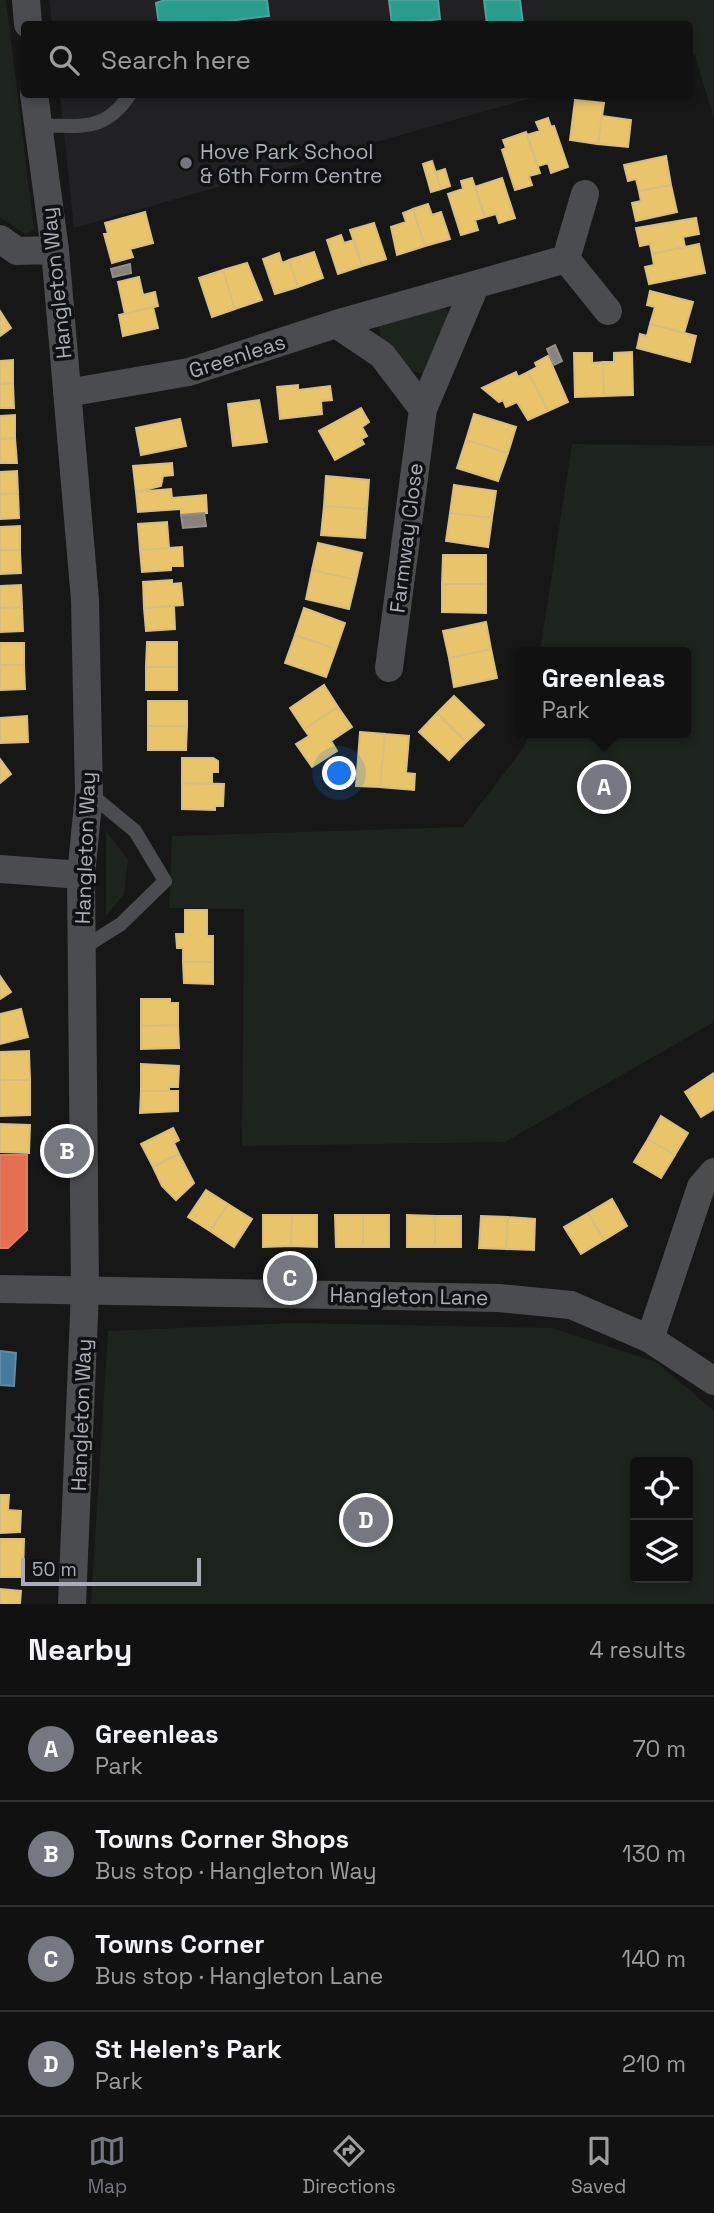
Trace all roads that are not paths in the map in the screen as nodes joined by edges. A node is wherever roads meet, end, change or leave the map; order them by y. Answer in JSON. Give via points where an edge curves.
{"nodes":[{"id":1,"x":26,"y":0,"type":"edge"},
{"id":2,"x":28,"y":21,"type":"edge"},
{"id":3,"x":34,"y":98,"type":"edge"},
{"id":4,"x":128,"y":98,"type":"edge"},
{"id":5,"x":37,"y":126,"type":"junction"},
{"id":6,"x":585,"y":194,"type":"dead end"},
{"id":7,"x":0,"y":239,"type":"edge"},
{"id":8,"x":55,"y":250,"type":"junction"},
{"id":9,"x":566,"y":259,"type":"junction"},
{"id":10,"x":474,"y":286,"type":"junction"},
{"id":11,"x":608,"y":311,"type":"dead end"},
{"id":12,"x":336,"y":324,"type":"junction"},
{"id":13,"x":67,"y":393,"type":"junction"},
{"id":14,"x":423,"y":409,"type":"junction"},
{"id":15,"x":389,"y":668,"type":"dead end"},
{"id":16,"x":89,"y":793,"type":"junction"},
{"id":17,"x":0,"y":869,"type":"edge"},
{"id":18,"x":81,"y":875,"type":"junction"},
{"id":19,"x":83,"y":948,"type":"junction"},
{"id":20,"x":714,"y":1172,"type":"edge"},
{"id":21,"x":0,"y":1289,"type":"edge"},
{"id":22,"x":85,"y":1291,"type":"junction"},
{"id":23,"x":650,"y":1339,"type":"junction"},
{"id":24,"x":714,"y":1381,"type":"edge"},
{"id":25,"x":72,"y":1604,"type":"edge"}],
"edges":[{"from":1,"to":2,"type":"street"},
{"from":3,"to":5,"type":"street","name":"Hangleton Way"},
{"from":4,"to":5,"type":"lane","via":[[121,109],[94,125]]},
{"from":5,"to":8,"type":"street","name":"Hangleton Way"},
{"from":6,"to":9,"type":"street"},
{"from":7,"to":8,"type":"street","via":[[17,251]]},
{"from":8,"to":13,"type":"street","name":"Hangleton Way"},
{"from":9,"to":10,"type":"street","name":"Greenleas"},
{"from":9,"to":11,"type":"street"},
{"from":10,"to":12,"type":"street","name":"Greenleas"},
{"from":10,"to":14,"type":"street","name":"Farmway Close"},
{"from":12,"to":13,"type":"street","name":"Greenleas","via":[[189,372]]},
{"from":12,"to":14,"type":"street","via":[[382,355]]},
{"from":13,"to":16,"type":"street","name":"Hangleton Way","via":[[85,600]]},
{"from":14,"to":15,"type":"street","name":"Farmway Close"},
{"from":16,"to":18,"type":"street","name":"Hangleton Way"},
{"from":16,"to":19,"type":"lane","via":[[135,831],[165,881],[121,924]]},
{"from":17,"to":18,"type":"street"},
{"from":18,"to":19,"type":"street","name":"Hangleton Way"},
{"from":19,"to":22,"type":"street","name":"Hangleton Way"},
{"from":20,"to":23,"type":"street","via":[[701,1187]]},
{"from":21,"to":22,"type":"street","name":"Hangleton Lane"},
{"from":22,"to":23,"type":"street","name":"Hangleton Lane","via":[[499,1298],[571,1305]]},
{"from":22,"to":25,"type":"street","name":"Hangleton Way"},
{"from":23,"to":24,"type":"street","name":"Hangleton Lane"}]}
